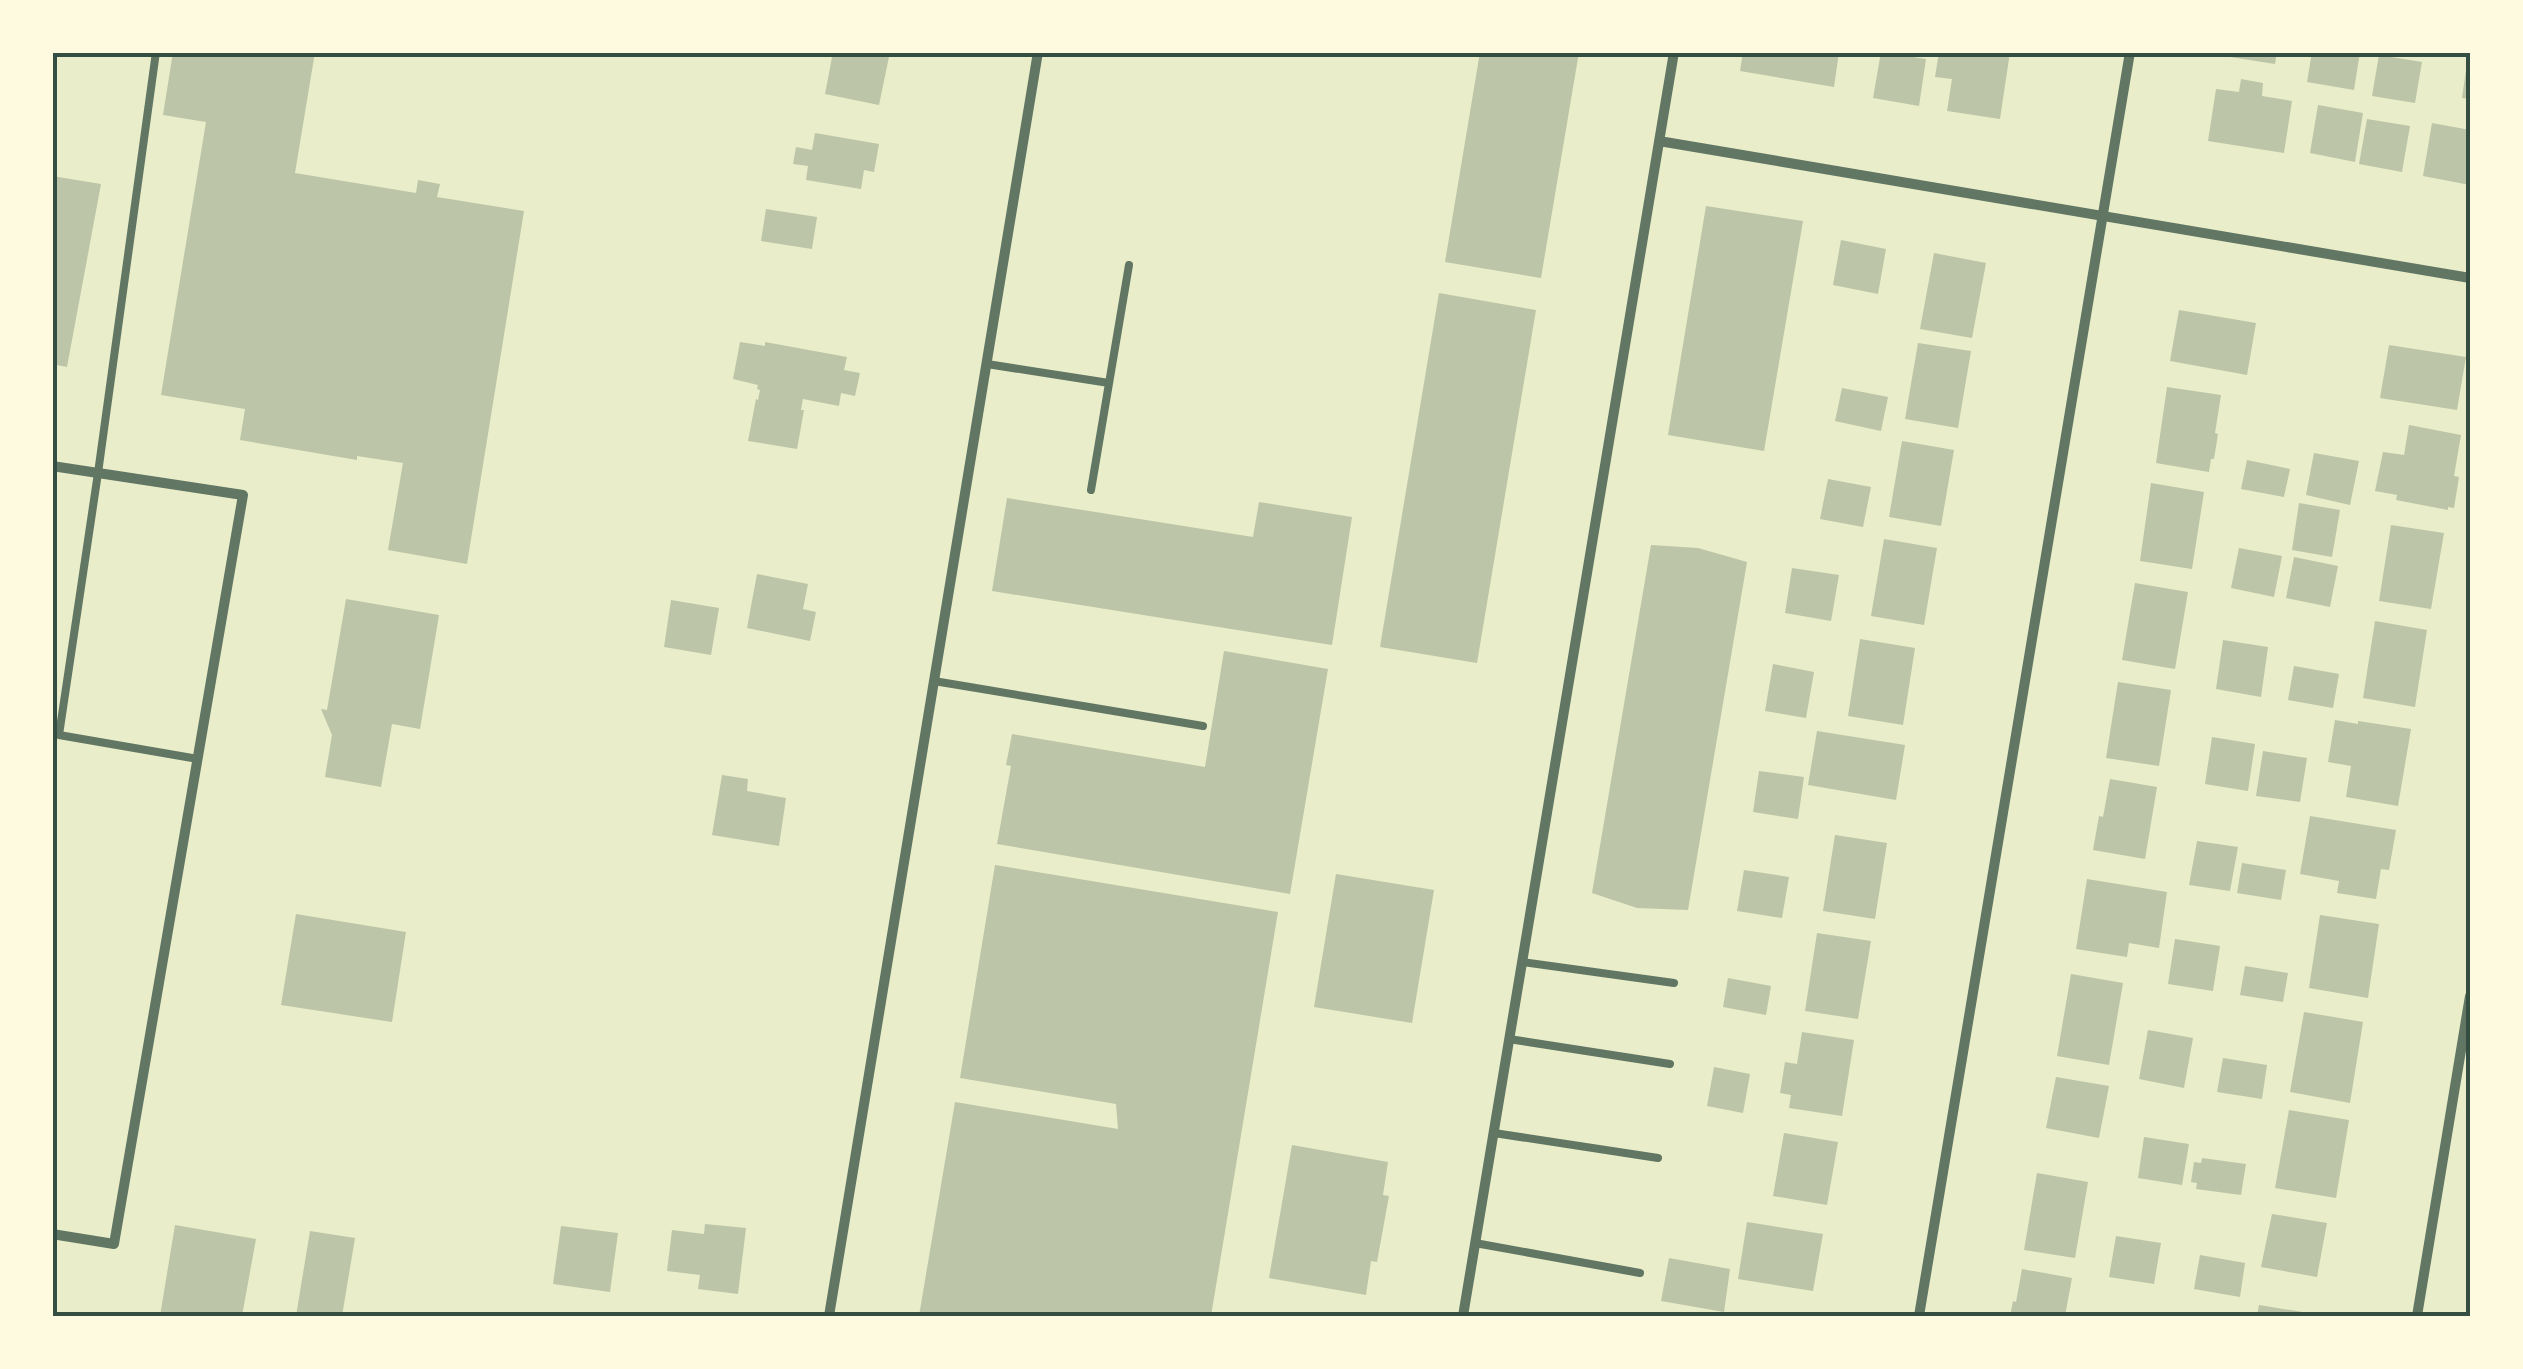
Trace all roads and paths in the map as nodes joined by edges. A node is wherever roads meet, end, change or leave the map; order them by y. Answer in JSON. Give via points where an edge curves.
{"nodes":[{"id":1,"x":156,"y":52,"type":"edge"},
{"id":2,"x":1038,"y":52,"type":"edge"},
{"id":3,"x":1674,"y":52,"type":"edge"},
{"id":4,"x":2130,"y":52,"type":"edge"},
{"id":5,"x":1659,"y":141,"type":"junction"},
{"id":6,"x":2103,"y":216,"type":"junction"},
{"id":7,"x":1130,"y":266,"type":"dead end"},
{"id":8,"x":2470,"y":278,"type":"edge"},
{"id":9,"x":986,"y":364,"type":"junction"},
{"id":10,"x":1109,"y":383,"type":"junction"},
{"id":11,"x":52,"y":466,"type":"edge"},
{"id":12,"x":98,"y":473,"type":"junction"},
{"id":13,"x":1091,"y":490,"type":"dead end"},
{"id":14,"x":934,"y":681,"type":"junction"},
{"id":15,"x":1203,"y":726,"type":"dead end"},
{"id":16,"x":198,"y":759,"type":"junction"},
{"id":17,"x":1522,"y":962,"type":"junction"},
{"id":18,"x":1674,"y":983,"type":"dead end"},
{"id":19,"x":2470,"y":996,"type":"edge"},
{"id":20,"x":1509,"y":1040,"type":"junction"},
{"id":21,"x":1670,"y":1064,"type":"dead end"},
{"id":22,"x":1494,"y":1133,"type":"junction"},
{"id":23,"x":1658,"y":1158,"type":"dead end"},
{"id":24,"x":52,"y":1234,"type":"edge"},
{"id":25,"x":1475,"y":1242,"type":"junction"},
{"id":26,"x":1640,"y":1273,"type":"dead end"},
{"id":27,"x":830,"y":1316,"type":"edge"},
{"id":28,"x":1463,"y":1316,"type":"edge"},
{"id":29,"x":1920,"y":1316,"type":"edge"},
{"id":30,"x":2417,"y":1316,"type":"edge"}],
"edges":[{"from":1,"to":12,"type":"lane"},
{"from":2,"to":9,"type":"street"},
{"from":3,"to":5,"type":"street"},
{"from":4,"to":6,"type":"street"},
{"from":5,"to":6,"type":"street"},
{"from":5,"to":17,"type":"street"},
{"from":6,"to":8,"type":"street"},
{"from":6,"to":29,"type":"street"},
{"from":7,"to":10,"type":"lane"},
{"from":9,"to":10,"type":"lane"},
{"from":9,"to":14,"type":"street"},
{"from":10,"to":13,"type":"lane"},
{"from":11,"to":12,"type":"street"},
{"from":12,"to":16,"type":"lane","via":[[59,736]]},
{"from":12,"to":16,"type":"street","via":[[243,495]]},
{"from":14,"to":15,"type":"lane"},
{"from":14,"to":27,"type":"street"},
{"from":16,"to":24,"type":"street","via":[[114,1244]]},
{"from":17,"to":18,"type":"lane"},
{"from":17,"to":20,"type":"street"},
{"from":19,"to":30,"type":"street"},
{"from":20,"to":21,"type":"lane"},
{"from":20,"to":22,"type":"street"},
{"from":22,"to":23,"type":"lane"},
{"from":22,"to":25,"type":"street"},
{"from":25,"to":26,"type":"lane"},
{"from":25,"to":28,"type":"street"}]}
